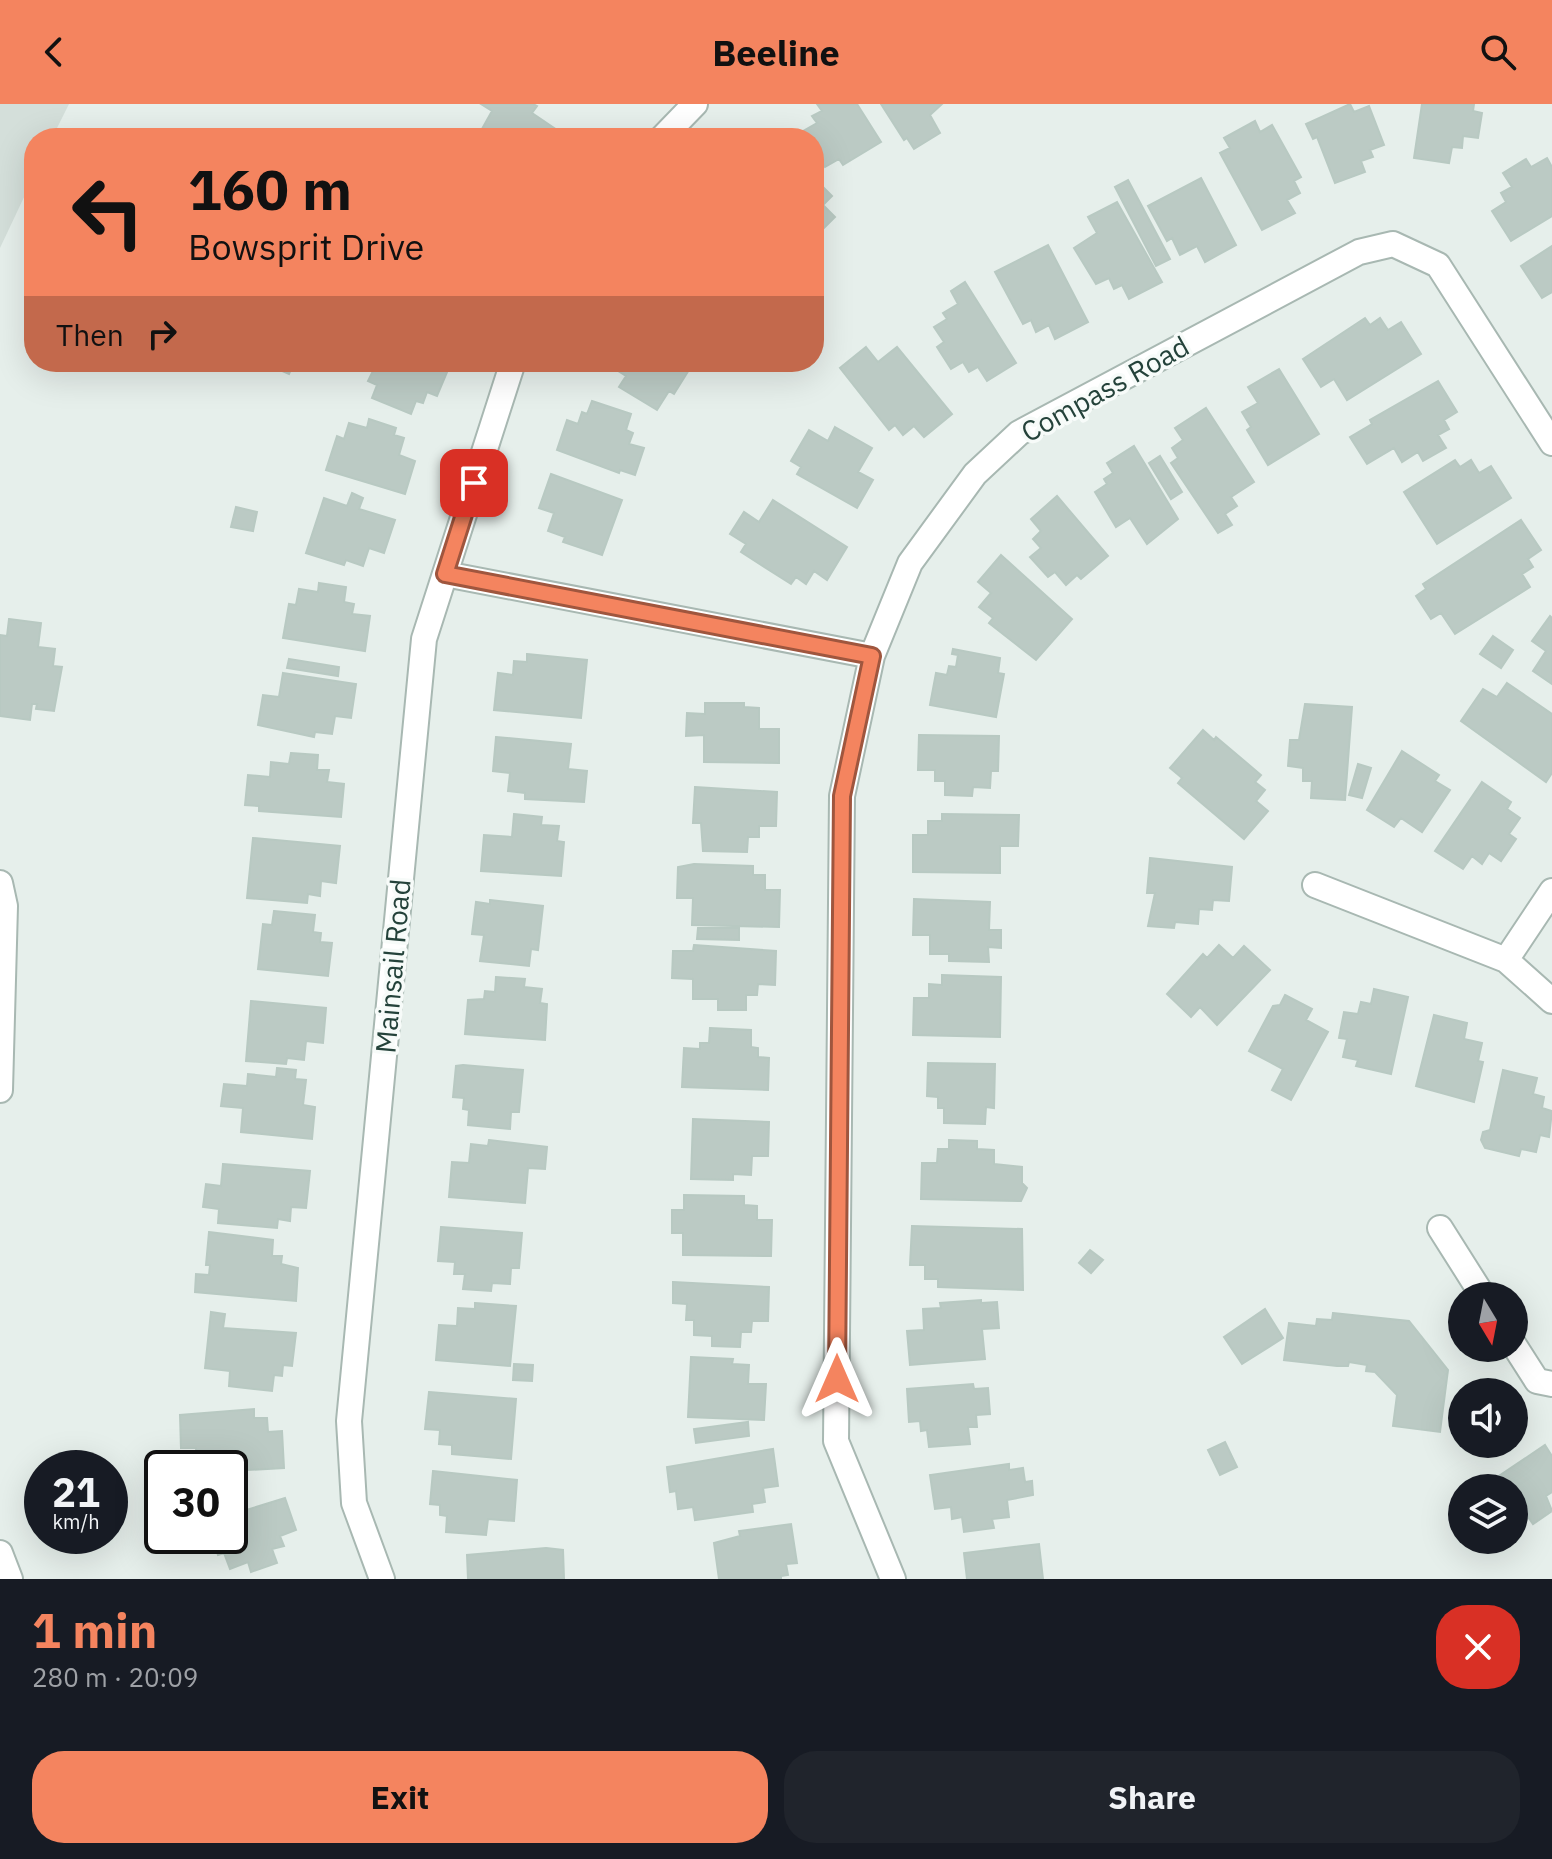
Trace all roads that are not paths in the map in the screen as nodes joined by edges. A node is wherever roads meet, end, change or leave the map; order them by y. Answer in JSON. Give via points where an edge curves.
{"nodes":[{"id":1,"x":695,"y":104,"type":"edge"},
{"id":2,"x":672,"y":128,"type":"edge"},
{"id":3,"x":510,"y":372,"type":"edge"},
{"id":4,"x":1552,"y":443,"type":"edge"},
{"id":5,"x":445,"y":574,"type":"junction"},
{"id":6,"x":872,"y":656,"type":"junction"},
{"id":7,"x":0,"y":883,"type":"edge"},
{"id":8,"x":1315,"y":885,"type":"dead end"},
{"id":9,"x":1552,"y":891,"type":"edge"},
{"id":10,"x":1506,"y":960,"type":"junction"},
{"id":11,"x":1552,"y":1001,"type":"edge"},
{"id":12,"x":0,"y":1090,"type":"edge"},
{"id":13,"x":1440,"y":1228,"type":"dead end"},
{"id":14,"x":1474,"y":1282,"type":"edge"},
{"id":15,"x":1525,"y":1362,"type":"edge"},
{"id":16,"x":1552,"y":1384,"type":"edge"},
{"id":17,"x":0,"y":1553,"type":"edge"},
{"id":18,"x":10,"y":1579,"type":"edge"},
{"id":19,"x":382,"y":1579,"type":"edge"},
{"id":20,"x":893,"y":1579,"type":"edge"}],
"edges":[{"from":1,"to":2,"type":"street"},
{"from":3,"to":5,"type":"street","name":"Mainsail Road"},
{"from":4,"to":6,"type":"street","name":"Compass Road","via":[[1438,265],[1393,244],[1359,252],[1019,433],[975,474],[910,563]]},
{"from":5,"to":6,"type":"street"},
{"from":5,"to":19,"type":"street","name":"Mainsail Road","via":[[424,639],[349,1421],[354,1503]]},
{"from":6,"to":20,"type":"street","name":"Compass Road","via":[[842,796],[836,1441]]},
{"from":7,"to":12,"type":"street","via":[[5,906]]},
{"from":8,"to":10,"type":"street"},
{"from":9,"to":10,"type":"street"},
{"from":10,"to":11,"type":"street"},
{"from":13,"to":14,"type":"street"},
{"from":15,"to":16,"type":"street","via":[[1537,1381]]},
{"from":17,"to":18,"type":"street"}]}
